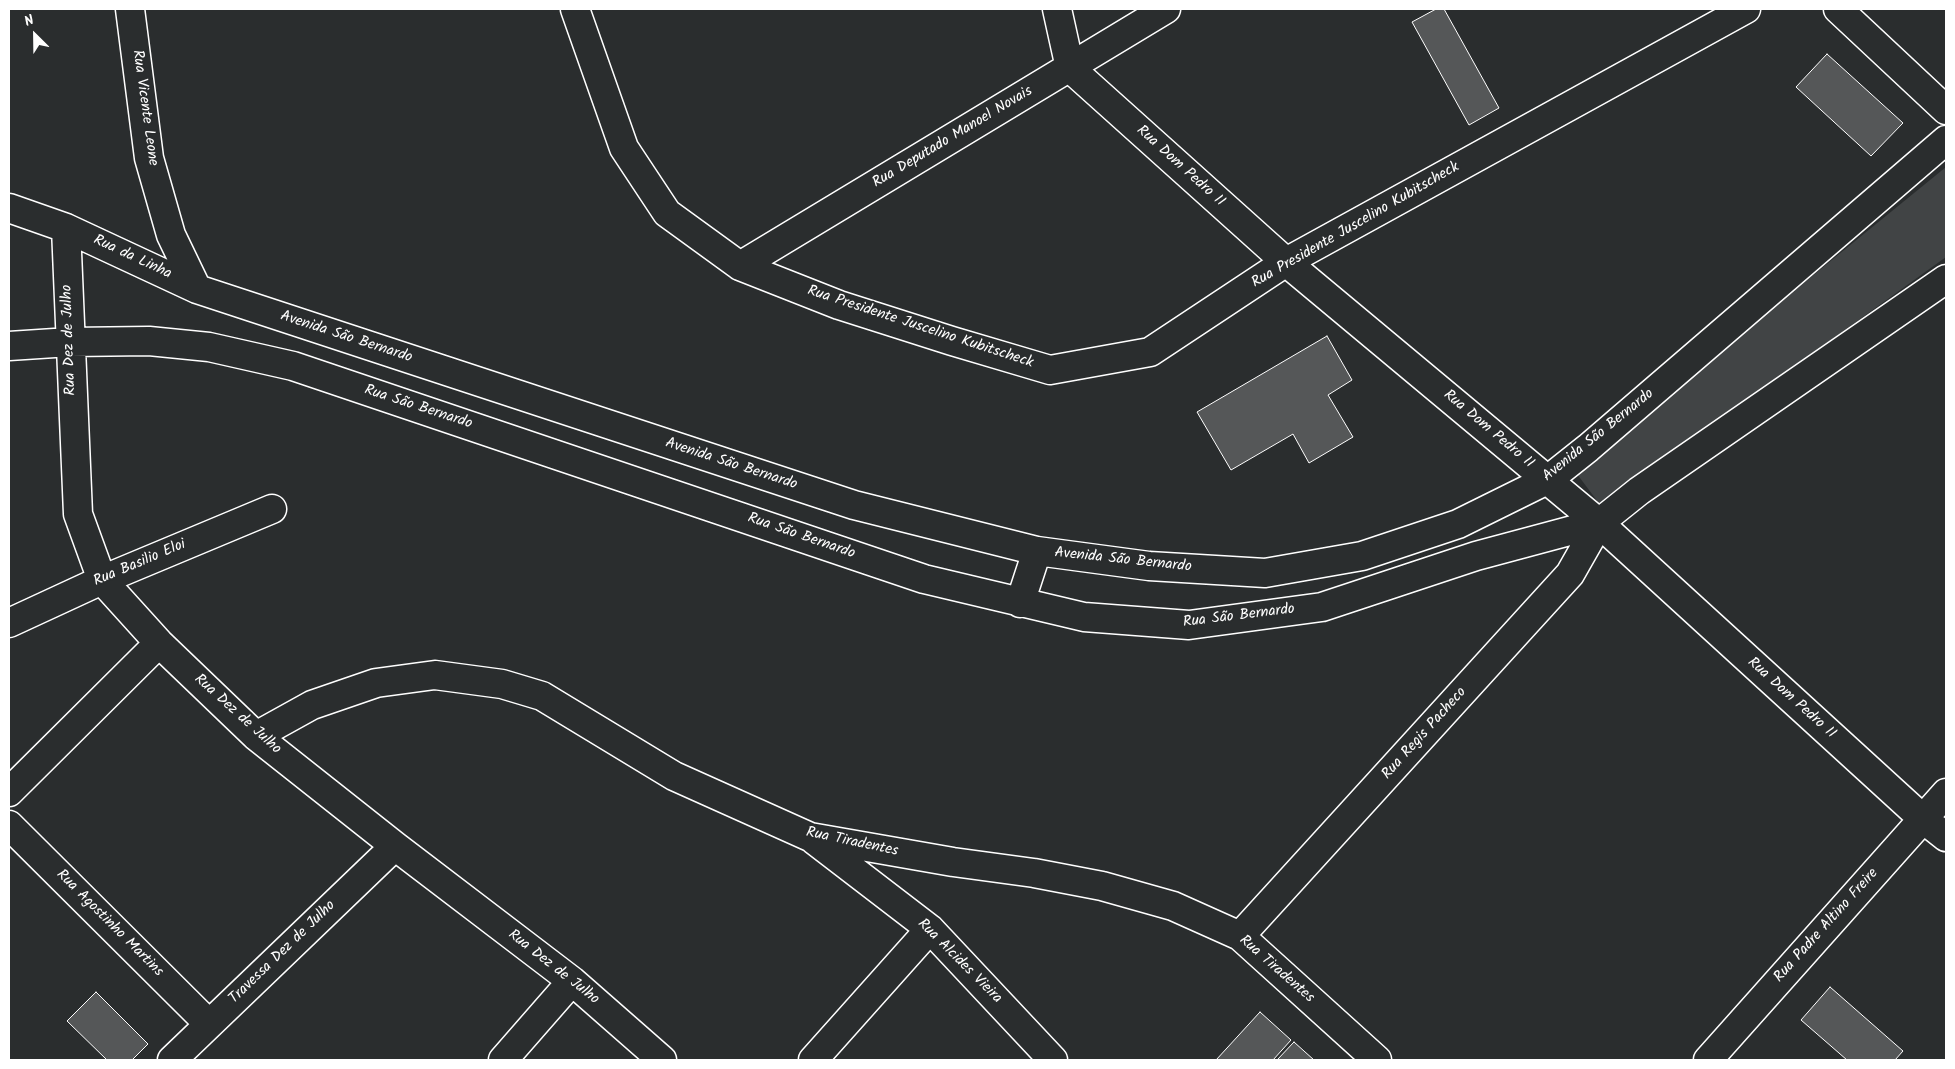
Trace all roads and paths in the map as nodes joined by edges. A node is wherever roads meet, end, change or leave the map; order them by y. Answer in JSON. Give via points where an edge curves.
{"nodes":[{"id":1,"x":130,"y":9,"type":"edge"},
{"id":2,"x":575,"y":9,"type":"edge"},
{"id":3,"x":1057,"y":9,"type":"edge"},
{"id":4,"x":1166,"y":9,"type":"edge"},
{"id":5,"x":1746,"y":9,"type":"edge"},
{"id":6,"x":1838,"y":9,"type":"edge"},
{"id":7,"x":1070,"y":68,"type":"junction"},
{"id":8,"x":1946,"y":110,"type":"edge"},
{"id":9,"x":1946,"y":140,"type":"edge"},
{"id":10,"x":9,"y":208,"type":"edge"},
{"id":11,"x":66,"y":228,"type":"junction"},
{"id":12,"x":1286,"y":262,"type":"junction"},
{"id":13,"x":740,"y":266,"type":"junction"},
{"id":14,"x":1946,"y":280,"type":"edge"},
{"id":15,"x":198,"y":289,"type":"junction"},
{"id":16,"x":70,"y":342,"type":"junction"},
{"id":17,"x":9,"y":346,"type":"edge"},
{"id":18,"x":1548,"y":480,"type":"junction"},
{"id":19,"x":272,"y":508,"type":"dead end"},
{"id":20,"x":1599,"y":524,"type":"junction"},
{"id":21,"x":1037,"y":551,"type":"junction"},
{"id":22,"x":102,"y":580,"type":"junction"},
{"id":23,"x":1020,"y":603,"type":"junction"},
{"id":24,"x":9,"y":623,"type":"edge"},
{"id":25,"x":159,"y":643,"type":"junction"},
{"id":26,"x":256,"y":736,"type":"junction"},
{"id":27,"x":9,"y":792,"type":"edge"},
{"id":28,"x":1946,"y":793,"type":"edge"},
{"id":29,"x":1922,"y":818,"type":"junction"},
{"id":30,"x":9,"y":825,"type":"edge"},
{"id":31,"x":810,"y":837,"type":"junction"},
{"id":32,"x":1946,"y":838,"type":"edge"},
{"id":33,"x":395,"y":846,"type":"junction"},
{"id":34,"x":930,"y":929,"type":"junction"},
{"id":35,"x":1240,"y":936,"type":"junction"},
{"id":36,"x":572,"y":981,"type":"junction"},
{"id":37,"x":209,"y":1024,"type":"junction"},
{"id":38,"x":172,"y":1060,"type":"edge"},
{"id":39,"x":503,"y":1060,"type":"edge"},
{"id":40,"x":662,"y":1060,"type":"edge"},
{"id":41,"x":813,"y":1060,"type":"edge"},
{"id":42,"x":1053,"y":1060,"type":"edge"},
{"id":43,"x":1377,"y":1060,"type":"edge"},
{"id":44,"x":1708,"y":1060,"type":"edge"}],
"edges":[{"from":1,"to":15,"type":"street","name":"Rua Vicente Leone","via":[[148,158],[170,235]]},
{"from":2,"to":13,"type":"street","name":"Rua Presidente Juscelino Kubitscheck","via":[[624,148],[667,213]]},
{"from":3,"to":7,"type":"street"},
{"from":4,"to":7,"type":"street","name":"Rua Deputado Manoel Novais"},
{"from":5,"to":12,"type":"street","name":"Rua Presidente Juscelino Kubitscheck"},
{"from":6,"to":8,"type":"street"},
{"from":7,"to":12,"type":"street","name":"Rua Dom Pedro II"},
{"from":7,"to":13,"type":"street","name":"Rua Deputado Manoel Novais"},
{"from":9,"to":18,"type":"street","name":"Avenida São Bernardo"},
{"from":10,"to":11,"type":"street"},
{"from":11,"to":15,"type":"street","name":"Rua da Linha"},
{"from":11,"to":16,"type":"street","name":"Rua Dez de Julho"},
{"from":12,"to":13,"type":"street","name":"Rua Presidente Juscelino Kubitscheck","via":[[1150,352],[1050,370],[840,305]]},
{"from":12,"to":18,"type":"street","name":"Rua Dom Pedro II"},
{"from":14,"to":20,"type":"street","via":[[1639,491]]},
{"from":15,"to":21,"type":"street","name":"Avenida São Bernardo","via":[[854,505]]},
{"from":16,"to":17,"type":"street","name":"Rua São Bernardo"},
{"from":16,"to":22,"type":"street","name":"Rua Dez de Julho","via":[[78,514]]},
{"from":16,"to":23,"type":"street","name":"Rua São Bernardo","via":[[149,342],[209,347],[293,366],[924,579]]},
{"from":18,"to":20,"type":"street","name":"Rua Dom Pedro II"},
{"from":18,"to":21,"type":"street","name":"Avenida São Bernardo","via":[[1458,524],[1362,556],[1265,572],[1149,566]]},
{"from":19,"to":22,"type":"street","name":"Rua Basilio Eloi"},
{"from":20,"to":23,"type":"street","name":"Rua São Bernardo","via":[[1476,556],[1322,607],[1189,626],[1084,617]]},
{"from":20,"to":29,"type":"street","name":"Rua Dom Pedro II"},
{"from":20,"to":35,"type":"street","name":"Rua Regis Pacheco","via":[[1570,574]]},
{"from":21,"to":23,"type":"street"},
{"from":22,"to":24,"type":"street","name":"Rua Basilio Eloi"},
{"from":22,"to":25,"type":"street","name":"Rua Dez de Julho"},
{"from":25,"to":26,"type":"street","name":"Rua Dez de Julho"},
{"from":25,"to":27,"type":"street"},
{"from":26,"to":31,"type":"street","name":"Rua Tiradentes","via":[[312,705],[376,684],[435,675],[502,684],[542,696],[674,776]]},
{"from":26,"to":33,"type":"street","name":"Rua Dez de Julho"},
{"from":28,"to":29,"type":"street","name":"Rua Padre Altino Freire"},
{"from":29,"to":32,"type":"street","name":"Rua Dom Pedro II"},
{"from":29,"to":44,"type":"street","name":"Rua Padre Altino Freire"},
{"from":30,"to":37,"type":"street","name":"Rua Agostinho Martins"},
{"from":31,"to":34,"type":"street","name":"Rua Alcides Vieira"},
{"from":31,"to":35,"type":"street","name":"Rua Tiradentes","via":[[1102,886],[1173,906]]},
{"from":33,"to":36,"type":"street","name":"Rua Dez de Julho"},
{"from":33,"to":37,"type":"street","name":"Travessa Dez de Julho"},
{"from":34,"to":41,"type":"street"},
{"from":34,"to":42,"type":"street","name":"Rua Alcides Vieira"},
{"from":35,"to":43,"type":"street","name":"Rua Tiradentes"},
{"from":36,"to":39,"type":"street"},
{"from":36,"to":40,"type":"street","name":"Rua Dez de Julho"},
{"from":37,"to":38,"type":"street","name":"Travessa Dez de Julho"}]}
